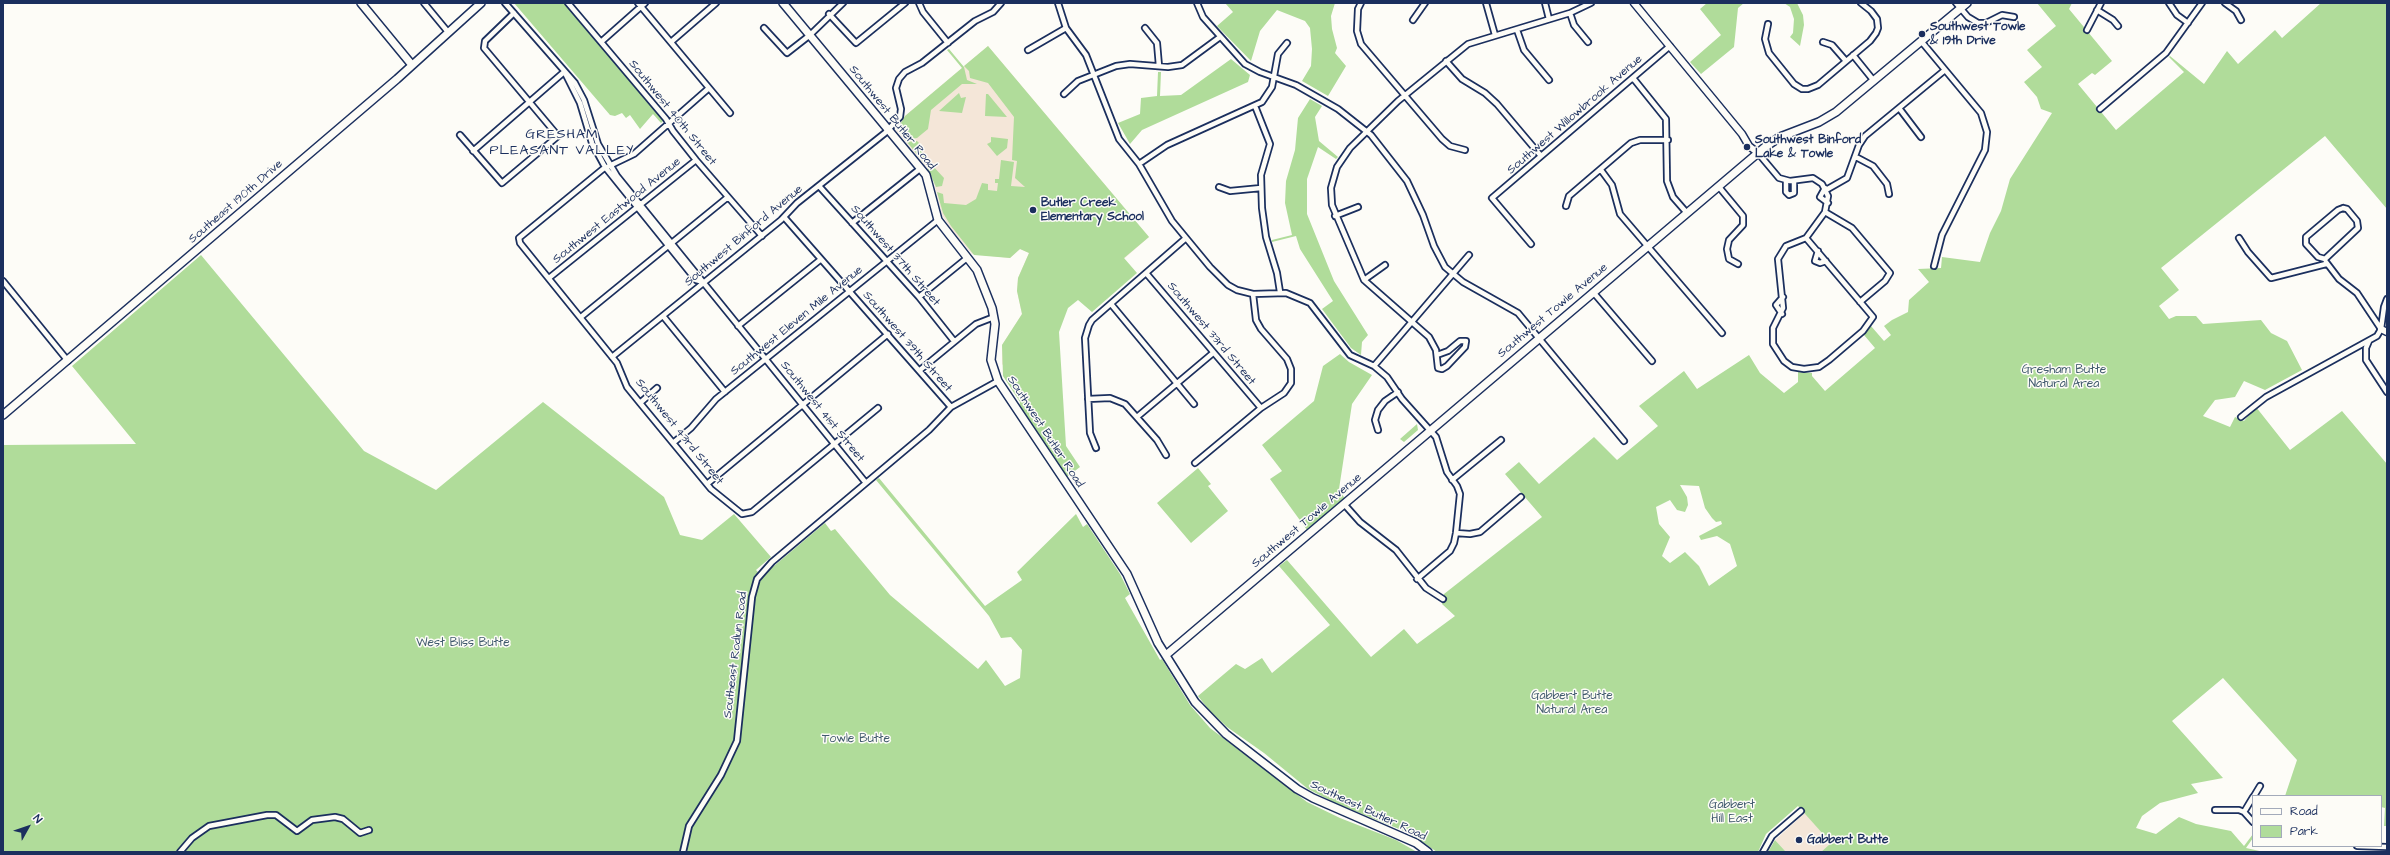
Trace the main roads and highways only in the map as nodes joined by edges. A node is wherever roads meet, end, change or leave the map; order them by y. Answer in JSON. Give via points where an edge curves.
{"nodes":[{"id":1,"x":361,"y":3,"type":"edge"},
{"id":2,"x":481,"y":3,"type":"edge"},
{"id":3,"x":783,"y":3,"type":"edge"},
{"id":4,"x":1967,"y":3,"type":"edge"},
{"id":5,"x":1958,"y":6,"type":"edge"},
{"id":6,"x":412,"y":65,"type":"junction"},
{"id":7,"x":3,"y":416,"type":"edge"},
{"id":8,"x":1166,"y":655,"type":"junction"},
{"id":9,"x":1428,"y":852,"type":"edge"}],
"edges":[{"from":1,"to":6,"type":"main road"},
{"from":2,"to":6,"type":"main road","name":"Southeast 190th Drive"},
{"from":3,"to":8,"type":"main road","name":"Southwest Butler Road","via":[[928,179],[938,220],[981,277],[994,317],[991,360],[998,381],[1127,574],[1155,637]]},
{"from":4,"to":5,"type":"main road","name":"Southwest Towle Avenue"},
{"from":5,"to":8,"type":"main road","name":"Southwest Towle Avenue","via":[[1921,41],[1830,116],[1780,137],[1758,153]]},
{"from":6,"to":7,"type":"main road","name":"Southeast 190th Drive"},
{"from":8,"to":9,"type":"main road","name":"Southeast Butler Road","via":[[1192,697],[1216,726],[1297,789],[1412,841]]}]}
